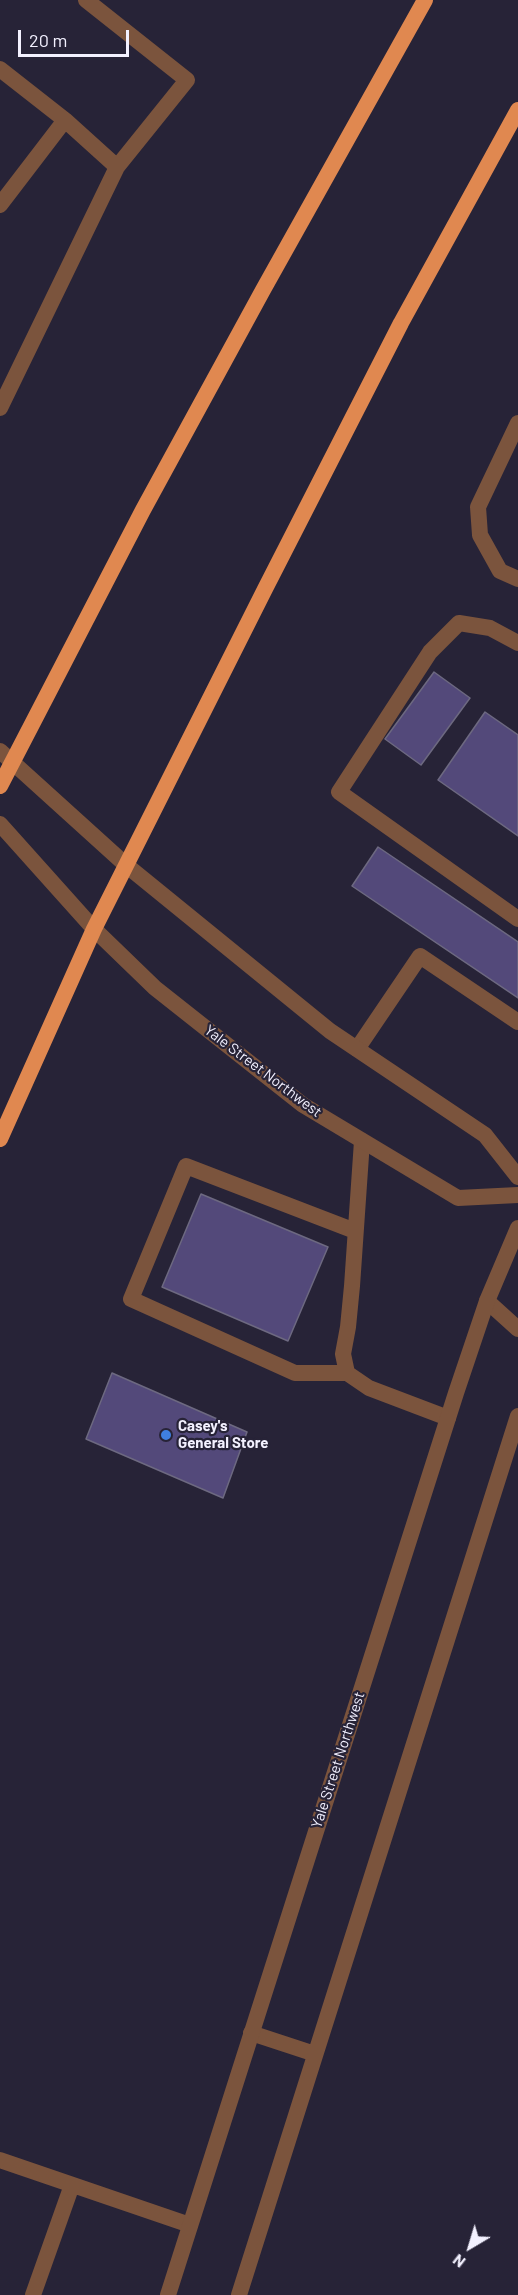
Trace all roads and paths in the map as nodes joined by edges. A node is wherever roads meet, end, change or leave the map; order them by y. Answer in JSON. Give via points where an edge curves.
{"nodes":[{"id":1,"x":86,"y":0,"type":"edge"},
{"id":2,"x":425,"y":0,"type":"edge"},
{"id":3,"x":0,"y":69,"type":"edge"},
{"id":4,"x":518,"y":110,"type":"edge"},
{"id":5,"x":65,"y":120,"type":"junction"},
{"id":6,"x":117,"y":167,"type":"junction"},
{"id":7,"x":0,"y":205,"type":"edge"},
{"id":8,"x":0,"y":408,"type":"edge"},
{"id":9,"x":518,"y":423,"type":"edge"},
{"id":10,"x":518,"y":579,"type":"edge"},
{"id":11,"x":518,"y":643,"type":"edge"},
{"id":12,"x":6,"y":756,"type":"edge"},
{"id":13,"x":0,"y":786,"type":"edge"},
{"id":14,"x":0,"y":824,"type":"edge"},
{"id":15,"x":126,"y":865,"type":"junction"},
{"id":16,"x":518,"y":919,"type":"edge"},
{"id":17,"x":94,"y":929,"type":"junction"},
{"id":18,"x":518,"y":1022,"type":"edge"},
{"id":19,"x":357,"y":1049,"type":"junction"},
{"id":20,"x":0,"y":1139,"type":"edge"},
{"id":21,"x":362,"y":1141,"type":"junction"},
{"id":22,"x":518,"y":1178,"type":"edge"},
{"id":23,"x":518,"y":1195,"type":"edge"},
{"id":24,"x":518,"y":1228,"type":"edge"},
{"id":25,"x":355,"y":1231,"type":"junction"},
{"id":26,"x":487,"y":1301,"type":"junction"},
{"id":27,"x":518,"y":1329,"type":"edge"},
{"id":28,"x":347,"y":1372,"type":"junction"},
{"id":29,"x":518,"y":1416,"type":"edge"},
{"id":30,"x":448,"y":1418,"type":"junction"},
{"id":31,"x":250,"y":2033,"type":"junction"},
{"id":32,"x":315,"y":2054,"type":"junction"},
{"id":33,"x":0,"y":2160,"type":"edge"},
{"id":34,"x":72,"y":2185,"type":"junction"},
{"id":35,"x":190,"y":2225,"type":"junction"},
{"id":36,"x":33,"y":2295,"type":"edge"},
{"id":37,"x":168,"y":2295,"type":"edge"},
{"id":38,"x":239,"y":2295,"type":"edge"}],
"edges":[{"from":1,"to":6,"type":"street","via":[[187,80]]},
{"from":2,"to":12,"type":"highway"},
{"from":3,"to":5,"type":"street"},
{"from":4,"to":15,"type":"highway","via":[[396,334]]},
{"from":5,"to":6,"type":"street"},
{"from":5,"to":7,"type":"street"},
{"from":6,"to":8,"type":"street"},
{"from":9,"to":10,"type":"street","via":[[478,507],[480,535],[500,571]]},
{"from":11,"to":16,"type":"street","via":[[490,628],[459,623],[430,652],[339,792]]},
{"from":12,"to":13,"type":"highway"},
{"from":12,"to":15,"type":"street"},
{"from":14,"to":17,"type":"street","name":"Yale Street Northwest"},
{"from":15,"to":17,"type":"highway"},
{"from":15,"to":19,"type":"street"},
{"from":17,"to":20,"type":"highway"},
{"from":17,"to":21,"type":"street","name":"Yale Street Northwest","via":[[155,988],[303,1105]]},
{"from":18,"to":19,"type":"street","via":[[420,956]]},
{"from":19,"to":22,"type":"street","via":[[485,1135]]},
{"from":21,"to":23,"type":"street","name":"Yale Street Northwest","via":[[458,1198]]},
{"from":21,"to":25,"type":"street"},
{"from":24,"to":26,"type":"street","name":"Yale Street Northwest"},
{"from":25,"to":28,"type":"street","via":[[343,1354]]},
{"from":25,"to":28,"type":"street","via":[[186,1166],[131,1299],[295,1373]]},
{"from":26,"to":27,"type":"street"},
{"from":26,"to":30,"type":"street","name":"Yale Street Northwest"},
{"from":28,"to":30,"type":"street","via":[[369,1388]]},
{"from":29,"to":32,"type":"street"},
{"from":30,"to":31,"type":"street","name":"Yale Street Northwest"},
{"from":31,"to":32,"type":"street"},
{"from":31,"to":35,"type":"street","name":"Yale Street Northwest"},
{"from":32,"to":38,"type":"street"},
{"from":33,"to":34,"type":"street"},
{"from":34,"to":35,"type":"street"},
{"from":34,"to":36,"type":"street"},
{"from":35,"to":37,"type":"street","name":"Yale Street Northwest"}]}
